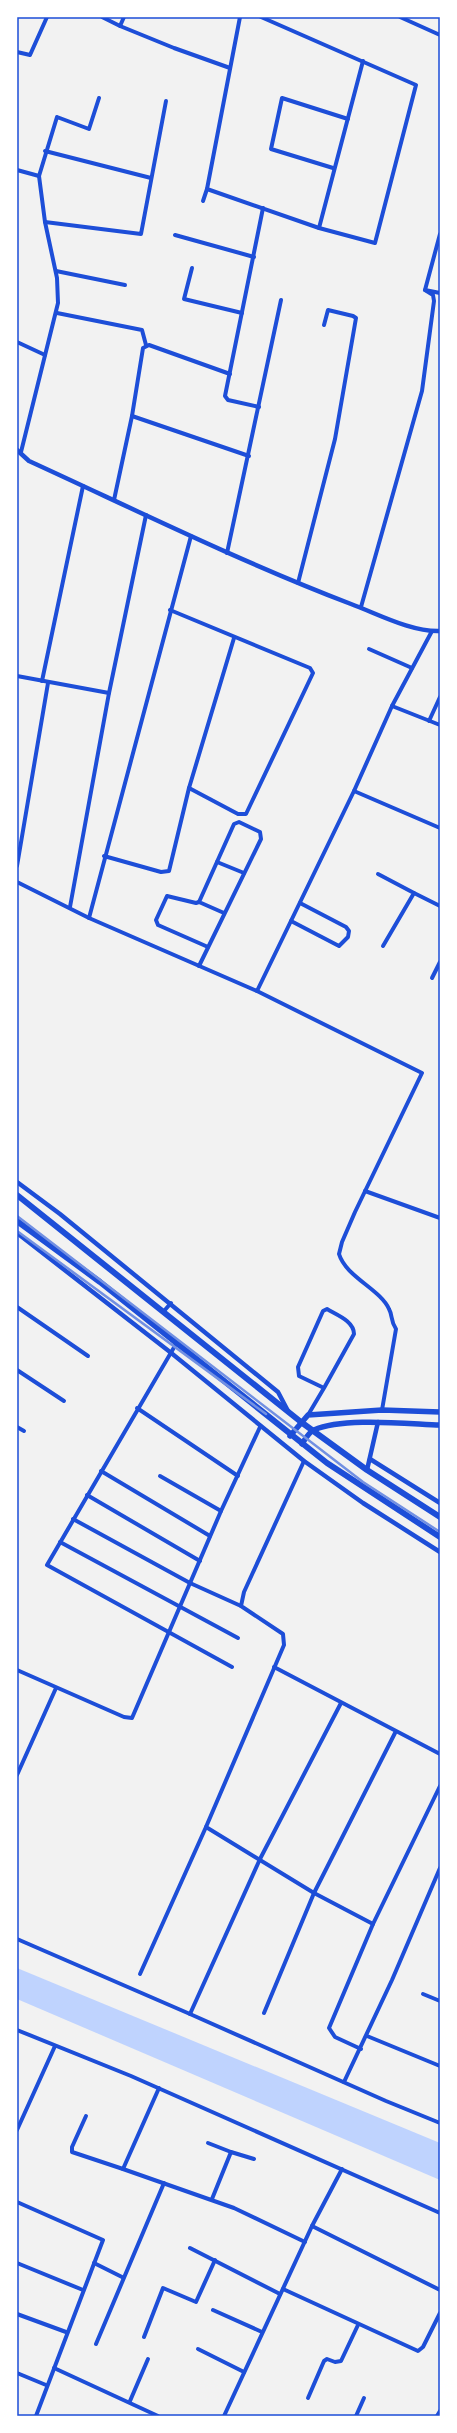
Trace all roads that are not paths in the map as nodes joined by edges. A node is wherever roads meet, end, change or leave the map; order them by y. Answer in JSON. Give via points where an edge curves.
{"nodes":[{"id":1,"x":47,"y":17,"type":"edge"},
{"id":2,"x":102,"y":17,"type":"edge"},
{"id":3,"x":124,"y":17,"type":"edge"},
{"id":4,"x":240,"y":17,"type":"edge"},
{"id":5,"x":261,"y":17,"type":"edge"},
{"id":6,"x":402,"y":17,"type":"edge"},
{"id":7,"x":120,"y":26,"type":"junction"},
{"id":8,"x":440,"y":35,"type":"edge"},
{"id":9,"x":17,"y":52,"type":"edge"},
{"id":10,"x":363,"y":61,"type":"junction"},
{"id":11,"x":230,"y":68,"type":"junction"},
{"id":12,"x":99,"y":98,"type":"dead end"},
{"id":13,"x":166,"y":101,"type":"dead end"},
{"id":14,"x":348,"y":119,"type":"junction"},
{"id":15,"x":45,"y":151,"type":"junction"},
{"id":16,"x":333,"y":168,"type":"junction"},
{"id":17,"x":17,"y":170,"type":"edge"},
{"id":18,"x":39,"y":176,"type":"junction"},
{"id":19,"x":152,"y":178,"type":"junction"},
{"id":20,"x":207,"y":189,"type":"junction"},
{"id":21,"x":203,"y":201,"type":"dead end"},
{"id":22,"x":263,"y":208,"type":"junction"},
{"id":23,"x":45,"y":222,"type":"junction"},
{"id":24,"x":319,"y":228,"type":"junction"},
{"id":25,"x":440,"y":234,"type":"edge"},
{"id":26,"x":175,"y":235,"type":"dead end"},
{"id":27,"x":254,"y":257,"type":"junction"},
{"id":28,"x":192,"y":268,"type":"dead end"},
{"id":29,"x":56,"y":271,"type":"junction"},
{"id":30,"x":125,"y":286,"type":"dead end"},
{"id":31,"x":425,"y":290,"type":"junction"},
{"id":32,"x":440,"y":293,"type":"edge"},
{"id":33,"x":281,"y":300,"type":"dead end"},
{"id":34,"x":57,"y":313,"type":"junction"},
{"id":35,"x":242,"y":313,"type":"junction"},
{"id":36,"x":324,"y":325,"type":"dead end"},
{"id":37,"x":17,"y":342,"type":"edge"},
{"id":38,"x":146,"y":345,"type":"junction"},
{"id":39,"x":46,"y":355,"type":"junction"},
{"id":40,"x":230,"y":374,"type":"junction"},
{"id":41,"x":259,"y":407,"type":"junction"},
{"id":42,"x":132,"y":416,"type":"junction"},
{"id":43,"x":19,"y":451,"type":"edge"},
{"id":44,"x":249,"y":456,"type":"junction"},
{"id":45,"x":83,"y":486,"type":"junction"},
{"id":46,"x":114,"y":500,"type":"junction"},
{"id":47,"x":146,"y":515,"type":"junction"},
{"id":48,"x":191,"y":536,"type":"junction"},
{"id":49,"x":228,"y":553,"type":"junction"},
{"id":50,"x":298,"y":583,"type":"junction"},
{"id":51,"x":361,"y":607,"type":"junction"},
{"id":52,"x":170,"y":610,"type":"junction"},
{"id":53,"x":432,"y":631,"type":"junction"},
{"id":54,"x":440,"y":631,"type":"edge"},
{"id":55,"x":234,"y":638,"type":"junction"},
{"id":56,"x":368,"y":649,"type":"dead end"},
{"id":57,"x":412,"y":668,"type":"junction"},
{"id":58,"x":17,"y":676,"type":"edge"},
{"id":59,"x":42,"y":681,"type":"junction"},
{"id":60,"x":48,"y":683,"type":"junction"},
{"id":61,"x":109,"y":693,"type":"junction"},
{"id":62,"x":440,"y":697,"type":"edge"},
{"id":63,"x":392,"y":706,"type":"junction"},
{"id":64,"x":429,"y":721,"type":"junction"},
{"id":65,"x":440,"y":725,"type":"edge"},
{"id":66,"x":189,"y":788,"type":"junction"},
{"id":67,"x":354,"y":791,"type":"junction"},
{"id":68,"x":440,"y":828,"type":"edge"},
{"id":69,"x":104,"y":856,"type":"junction"},
{"id":70,"x":217,"y":862,"type":"junction"},
{"id":71,"x":17,"y":866,"type":"edge"},
{"id":72,"x":244,"y":873,"type":"junction"},
{"id":73,"x":378,"y":874,"type":"dead end"},
{"id":74,"x":17,"y":882,"type":"edge"},
{"id":75,"x":414,"y":893,"type":"junction"},
{"id":76,"x":199,"y":902,"type":"junction"},
{"id":77,"x":300,"y":903,"type":"junction"},
{"id":78,"x":440,"y":906,"type":"edge"},
{"id":79,"x":70,"y":907,"type":"junction"},
{"id":80,"x":224,"y":913,"type":"junction"},
{"id":81,"x":89,"y":918,"type":"junction"},
{"id":82,"x":291,"y":921,"type":"junction"},
{"id":83,"x":383,"y":946,"type":"dead end"},
{"id":84,"x":208,"y":947,"type":"junction"},
{"id":85,"x":440,"y":962,"type":"edge"},
{"id":86,"x":199,"y":966,"type":"junction"},
{"id":87,"x":432,"y":978,"type":"dead end"},
{"id":88,"x":257,"y":991,"type":"junction"},
{"id":89,"x":17,"y":1182,"type":"edge"},
{"id":90,"x":365,"y":1191,"type":"junction"},
{"id":91,"x":17,"y":1194,"type":"edge"},
{"id":92,"x":440,"y":1218,"type":"edge"},
{"id":93,"x":17,"y":1221,"type":"edge"},
{"id":94,"x":17,"y":1233,"type":"edge"},
{"id":95,"x":170,"y":1302,"type":"junction"},
{"id":96,"x":17,"y":1307,"type":"edge"},
{"id":97,"x":164,"y":1311,"type":"junction"},
{"id":98,"x":176,"y":1344,"type":"junction"},
{"id":99,"x":170,"y":1352,"type":"junction"},
{"id":100,"x":88,"y":1356,"type":"dead end"},
{"id":101,"x":17,"y":1370,"type":"edge"},
{"id":102,"x":324,"y":1388,"type":"junction"},
{"id":103,"x":64,"y":1402,"type":"dead end"},
{"id":104,"x":137,"y":1408,"type":"junction"},
{"id":105,"x":382,"y":1410,"type":"junction"},
{"id":106,"x":440,"y":1412,"type":"edge"},
{"id":107,"x":289,"y":1413,"type":"junction"},
{"id":108,"x":308,"y":1415,"type":"junction"},
{"id":109,"x":301,"y":1422,"type":"junction"},
{"id":110,"x":378,"y":1422,"type":"junction"},
{"id":111,"x":440,"y":1425,"type":"edge"},
{"id":112,"x":17,"y":1426,"type":"edge"},
{"id":113,"x":260,"y":1427,"type":"junction"},
{"id":114,"x":312,"y":1431,"type":"junction"},
{"id":115,"x":24,"y":1432,"type":"dead end"},
{"id":116,"x":290,"y":1436,"type":"junction"},
{"id":117,"x":302,"y":1444,"type":"junction"},
{"id":118,"x":370,"y":1459,"type":"junction"},
{"id":119,"x":304,"y":1461,"type":"junction"},
{"id":120,"x":367,"y":1470,"type":"junction"},
{"id":121,"x":101,"y":1471,"type":"junction"},
{"id":122,"x":160,"y":1476,"type":"dead end"},
{"id":123,"x":238,"y":1476,"type":"junction"},
{"id":124,"x":87,"y":1495,"type":"junction"},
{"id":125,"x":440,"y":1503,"type":"edge"},
{"id":126,"x":221,"y":1511,"type":"junction"},
{"id":127,"x":440,"y":1517,"type":"edge"},
{"id":128,"x":72,"y":1519,"type":"junction"},
{"id":129,"x":210,"y":1536,"type":"junction"},
{"id":130,"x":440,"y":1536,"type":"edge"},
{"id":131,"x":60,"y":1542,"type":"junction"},
{"id":132,"x":440,"y":1552,"type":"edge"},
{"id":133,"x":200,"y":1561,"type":"junction"},
{"id":134,"x":190,"y":1583,"type":"junction"},
{"id":135,"x":241,"y":1606,"type":"junction"},
{"id":136,"x":179,"y":1607,"type":"junction"},
{"id":137,"x":168,"y":1632,"type":"junction"},
{"id":138,"x":238,"y":1638,"type":"dead end"},
{"id":139,"x":232,"y":1667,"type":"dead end"},
{"id":140,"x":274,"y":1667,"type":"junction"},
{"id":141,"x":17,"y":1670,"type":"edge"},
{"id":142,"x":56,"y":1688,"type":"junction"},
{"id":143,"x":340,"y":1703,"type":"junction"},
{"id":144,"x":395,"y":1733,"type":"junction"},
{"id":145,"x":440,"y":1754,"type":"edge"},
{"id":146,"x":17,"y":1775,"type":"edge"},
{"id":147,"x":440,"y":1786,"type":"edge"},
{"id":148,"x":206,"y":1827,"type":"junction"},
{"id":149,"x":260,"y":1859,"type":"junction"},
{"id":150,"x":440,"y":1868,"type":"edge"},
{"id":151,"x":314,"y":1893,"type":"junction"},
{"id":152,"x":373,"y":1924,"type":"junction"},
{"id":153,"x":17,"y":1939,"type":"edge"},
{"id":154,"x":140,"y":1974,"type":"dead end"},
{"id":155,"x":423,"y":1994,"type":"dead end"},
{"id":156,"x":440,"y":2001,"type":"edge"},
{"id":157,"x":264,"y":2013,"type":"dead end"},
{"id":158,"x":190,"y":2014,"type":"junction"},
{"id":159,"x":17,"y":2030,"type":"edge"},
{"id":160,"x":367,"y":2036,"type":"junction"},
{"id":161,"x":55,"y":2046,"type":"junction"},
{"id":162,"x":361,"y":2049,"type":"junction"},
{"id":163,"x":440,"y":2066,"type":"edge"},
{"id":164,"x":344,"y":2082,"type":"junction"},
{"id":165,"x":159,"y":2088,"type":"junction"},
{"id":166,"x":86,"y":2116,"type":"dead end"},
{"id":167,"x":440,"y":2123,"type":"edge"},
{"id":168,"x":17,"y":2130,"type":"edge"},
{"id":169,"x":208,"y":2143,"type":"dead end"},
{"id":170,"x":231,"y":2152,"type":"junction"},
{"id":171,"x":254,"y":2159,"type":"dead end"},
{"id":172,"x":123,"y":2169,"type":"junction"},
{"id":173,"x":342,"y":2169,"type":"junction"},
{"id":174,"x":164,"y":2183,"type":"junction"},
{"id":175,"x":212,"y":2199,"type":"junction"},
{"id":176,"x":17,"y":2202,"type":"edge"},
{"id":177,"x":440,"y":2213,"type":"edge"},
{"id":178,"x":312,"y":2226,"type":"junction"},
{"id":179,"x":305,"y":2242,"type":"junction"},
{"id":180,"x":190,"y":2248,"type":"dead end"},
{"id":181,"x":215,"y":2260,"type":"junction"},
{"id":182,"x":17,"y":2263,"type":"edge"},
{"id":183,"x":94,"y":2263,"type":"junction"},
{"id":184,"x":122,"y":2277,"type":"junction"},
{"id":185,"x":283,"y":2289,"type":"junction"},
{"id":186,"x":83,"y":2290,"type":"junction"},
{"id":187,"x":440,"y":2290,"type":"edge"},
{"id":188,"x":280,"y":2294,"type":"junction"},
{"id":189,"x":213,"y":2310,"type":"dead end"},
{"id":190,"x":440,"y":2313,"type":"edge"},
{"id":191,"x":17,"y":2314,"type":"edge"},
{"id":192,"x":358,"y":2325,"type":"junction"},
{"id":193,"x":66,"y":2332,"type":"junction"},
{"id":194,"x":262,"y":2332,"type":"junction"},
{"id":195,"x":144,"y":2337,"type":"dead end"},
{"id":196,"x":96,"y":2344,"type":"dead end"},
{"id":197,"x":198,"y":2349,"type":"dead end"},
{"id":198,"x":148,"y":2359,"type":"dead end"},
{"id":199,"x":54,"y":2368,"type":"junction"},
{"id":200,"x":244,"y":2372,"type":"junction"},
{"id":201,"x":17,"y":2373,"type":"edge"},
{"id":202,"x":46,"y":2385,"type":"junction"},
{"id":203,"x":308,"y":2398,"type":"dead end"},
{"id":204,"x":364,"y":2398,"type":"dead end"},
{"id":205,"x":130,"y":2401,"type":"junction"},
{"id":206,"x":440,"y":2410,"type":"edge"},
{"id":207,"x":36,"y":2416,"type":"edge"},
{"id":208,"x":158,"y":2416,"type":"edge"},
{"id":209,"x":224,"y":2416,"type":"edge"},
{"id":210,"x":356,"y":2416,"type":"edge"},
{"id":211,"x":438,"y":2416,"type":"edge"}],
"edges":[{"from":1,"to":9,"type":"street","via":[[30,55]]},
{"from":2,"to":7,"type":"street"},
{"from":3,"to":7,"type":"street"},
{"from":4,"to":11,"type":"street"},
{"from":5,"to":10,"type":"street"},
{"from":6,"to":8,"type":"street"},
{"from":7,"to":11,"type":"street"},
{"from":10,"to":14,"type":"street"},
{"from":10,"to":24,"type":"street","via":[[416,85],[376,242]]},
{"from":11,"to":20,"type":"street"},
{"from":12,"to":15,"type":"street","via":[[89,129],[57,117]]},
{"from":13,"to":19,"type":"street"},
{"from":14,"to":16,"type":"street"},
{"from":14,"to":16,"type":"street","via":[[282,98],[271,149]]},
{"from":15,"to":18,"type":"street"},
{"from":15,"to":19,"type":"street"},
{"from":16,"to":24,"type":"street"},
{"from":17,"to":18,"type":"street"},
{"from":18,"to":23,"type":"street"},
{"from":19,"to":23,"type":"street","via":[[141,234]]},
{"from":20,"to":21,"type":"street"},
{"from":20,"to":22,"type":"street"},
{"from":22,"to":24,"type":"street"},
{"from":22,"to":27,"type":"street"},
{"from":23,"to":29,"type":"street"},
{"from":25,"to":31,"type":"street"},
{"from":26,"to":27,"type":"street"},
{"from":27,"to":35,"type":"street"},
{"from":28,"to":35,"type":"street","via":[[184,299]]},
{"from":29,"to":30,"type":"street"},
{"from":29,"to":34,"type":"street"},
{"from":31,"to":32,"type":"street"},
{"from":31,"to":51,"type":"street","via":[[433,295],[434,301],[422,391]]},
{"from":33,"to":41,"type":"street"},
{"from":34,"to":38,"type":"street","via":[[142,330]]},
{"from":34,"to":39,"type":"street"},
{"from":35,"to":40,"type":"street"},
{"from":36,"to":50,"type":"street","via":[[328,310],[356,318],[335,439]]},
{"from":37,"to":39,"type":"street"},
{"from":38,"to":40,"type":"street"},
{"from":38,"to":42,"type":"street","via":[[141,353]]},
{"from":39,"to":43,"type":"street"},
{"from":40,"to":41,"type":"street","via":[[226,398]]},
{"from":41,"to":44,"type":"street"},
{"from":42,"to":44,"type":"street"},
{"from":42,"to":46,"type":"street"},
{"from":43,"to":45,"type":"street","via":[[29,461]]},
{"from":44,"to":49,"type":"street"},
{"from":45,"to":46,"type":"street"},
{"from":45,"to":59,"type":"street"},
{"from":46,"to":47,"type":"street"},
{"from":47,"to":48,"type":"street"},
{"from":47,"to":61,"type":"street"},
{"from":48,"to":49,"type":"street"},
{"from":48,"to":52,"type":"street"},
{"from":49,"to":50,"type":"street"},
{"from":50,"to":51,"type":"street"},
{"from":51,"to":53,"type":"street","via":[[400,623]]},
{"from":52,"to":55,"type":"street"},
{"from":52,"to":69,"type":"street"},
{"from":53,"to":54,"type":"street"},
{"from":53,"to":57,"type":"street"},
{"from":55,"to":66,"type":"street"},
{"from":55,"to":66,"type":"street","via":[[310,668],[313,675],[246,814],[238,814]]},
{"from":56,"to":57,"type":"street"},
{"from":57,"to":63,"type":"street"},
{"from":58,"to":59,"type":"street"},
{"from":59,"to":60,"type":"street"},
{"from":60,"to":61,"type":"street"},
{"from":60,"to":71,"type":"street"},
{"from":61,"to":79,"type":"street"},
{"from":62,"to":64,"type":"street"},
{"from":63,"to":64,"type":"street"},
{"from":63,"to":67,"type":"street"},
{"from":64,"to":65,"type":"street"},
{"from":66,"to":69,"type":"street","via":[[169,871],[161,872]]},
{"from":67,"to":68,"type":"street"},
{"from":67,"to":77,"type":"street"},
{"from":69,"to":81,"type":"street"},
{"from":70,"to":72,"type":"street"},
{"from":70,"to":72,"type":"street","via":[[234,824],[239,822],[262,835]]},
{"from":70,"to":76,"type":"street"},
{"from":72,"to":80,"type":"street"},
{"from":73,"to":75,"type":"street"},
{"from":74,"to":79,"type":"street"},
{"from":75,"to":78,"type":"street"},
{"from":75,"to":83,"type":"street"},
{"from":76,"to":80,"type":"street"},
{"from":76,"to":84,"type":"street","via":[[167,896],[156,920],[158,925]]},
{"from":77,"to":82,"type":"street"},
{"from":77,"to":82,"type":"street","via":[[346,927],[348,937],[339,946]]},
{"from":79,"to":81,"type":"street"},
{"from":80,"to":84,"type":"street"},
{"from":81,"to":86,"type":"street"},
{"from":82,"to":88,"type":"street"},
{"from":84,"to":86,"type":"street"},
{"from":85,"to":87,"type":"street"},
{"from":86,"to":88,"type":"street"},
{"from":88,"to":90,"type":"street","via":[[422,1072]]},
{"from":89,"to":95,"type":"street"},
{"from":90,"to":92,"type":"street"},
{"from":90,"to":105,"type":"street","via":[[339,1254],[347,1266],[389,1309],[391,1321],[396,1329]]},
{"from":91,"to":97,"type":"main road"},
{"from":93,"to":98,"type":"main road","via":[[100,1282]]},
{"from":94,"to":99,"type":"street"},
{"from":95,"to":97,"type":"street"},
{"from":95,"to":107,"type":"street","via":[[278,1392]]},
{"from":96,"to":100,"type":"street"},
{"from":97,"to":107,"type":"main road"},
{"from":98,"to":99,"type":"street"},
{"from":98,"to":116,"type":"main road"},
{"from":99,"to":104,"type":"street"},
{"from":99,"to":113,"type":"street"},
{"from":101,"to":103,"type":"street"},
{"from":102,"to":102,"type":"street","via":[[354,1334],[350,1323],[327,1309],[323,1312],[298,1367],[299,1376]]},
{"from":102,"to":108,"type":"street"},
{"from":104,"to":121,"type":"street"},
{"from":104,"to":123,"type":"street"},
{"from":105,"to":106,"type":"main road"},
{"from":105,"to":108,"type":"main road"},
{"from":107,"to":109,"type":"main road"},
{"from":108,"to":109,"type":"main road"},
{"from":109,"to":114,"type":"main road"},
{"from":109,"to":116,"type":"main road"},
{"from":110,"to":111,"type":"main road"},
{"from":110,"to":114,"type":"main road","via":[[326,1426]]},
{"from":110,"to":118,"type":"street"},
{"from":112,"to":115,"type":"street"},
{"from":113,"to":119,"type":"street"},
{"from":113,"to":123,"type":"street"},
{"from":114,"to":117,"type":"main road"},
{"from":114,"to":120,"type":"main road"},
{"from":116,"to":117,"type":"main road"},
{"from":117,"to":130,"type":"main road","via":[[326,1463]]},
{"from":118,"to":120,"type":"street"},
{"from":118,"to":125,"type":"street"},
{"from":119,"to":132,"type":"street","via":[[363,1503]]},
{"from":119,"to":135,"type":"street","via":[[244,1592]]},
{"from":120,"to":127,"type":"main road"},
{"from":121,"to":124,"type":"street"},
{"from":121,"to":129,"type":"street"},
{"from":122,"to":126,"type":"street"},
{"from":123,"to":126,"type":"street"},
{"from":124,"to":128,"type":"street"},
{"from":124,"to":133,"type":"street"},
{"from":126,"to":129,"type":"street"},
{"from":128,"to":131,"type":"street"},
{"from":128,"to":134,"type":"street"},
{"from":129,"to":133,"type":"street"},
{"from":131,"to":136,"type":"street"},
{"from":131,"to":137,"type":"street","via":[[47,1565]]},
{"from":133,"to":134,"type":"street"},
{"from":134,"to":135,"type":"street"},
{"from":134,"to":136,"type":"street"},
{"from":135,"to":140,"type":"street","via":[[283,1634],[284,1645]]},
{"from":136,"to":137,"type":"street"},
{"from":136,"to":138,"type":"street"},
{"from":137,"to":139,"type":"street"},
{"from":137,"to":142,"type":"street","via":[[132,1718],[124,1717]]},
{"from":140,"to":143,"type":"street"},
{"from":140,"to":148,"type":"street"},
{"from":141,"to":142,"type":"street"},
{"from":142,"to":146,"type":"street"},
{"from":143,"to":144,"type":"street"},
{"from":143,"to":149,"type":"street"},
{"from":144,"to":145,"type":"street"},
{"from":144,"to":151,"type":"street"},
{"from":147,"to":152,"type":"street"},
{"from":148,"to":149,"type":"street"},
{"from":148,"to":154,"type":"street"},
{"from":149,"to":151,"type":"street"},
{"from":149,"to":158,"type":"street"},
{"from":150,"to":160,"type":"street"},
{"from":151,"to":152,"type":"street"},
{"from":151,"to":157,"type":"street"},
{"from":152,"to":162,"type":"street","via":[[329,2028],[335,2037]]},
{"from":153,"to":158,"type":"street"},
{"from":155,"to":156,"type":"street"},
{"from":158,"to":164,"type":"street"},
{"from":159,"to":161,"type":"street"},
{"from":160,"to":162,"type":"street"},
{"from":160,"to":163,"type":"street"},
{"from":161,"to":165,"type":"street"},
{"from":161,"to":168,"type":"street"},
{"from":162,"to":164,"type":"street"},
{"from":164,"to":167,"type":"street"},
{"from":165,"to":172,"type":"street"},
{"from":165,"to":173,"type":"street"},
{"from":166,"to":172,"type":"street","via":[[72,2152]]},
{"from":169,"to":170,"type":"street"},
{"from":170,"to":171,"type":"street"},
{"from":170,"to":175,"type":"street"},
{"from":172,"to":174,"type":"street"},
{"from":173,"to":177,"type":"street"},
{"from":173,"to":178,"type":"street"},
{"from":174,"to":175,"type":"street"},
{"from":174,"to":184,"type":"street"},
{"from":175,"to":179,"type":"street"},
{"from":176,"to":183,"type":"street","via":[[100,2237],[103,2242]]},
{"from":178,"to":179,"type":"street"},
{"from":178,"to":187,"type":"street"},
{"from":179,"to":185,"type":"street"},
{"from":180,"to":181,"type":"street"},
{"from":181,"to":188,"type":"street"},
{"from":181,"to":195,"type":"street","via":[[196,2302],[163,2288]]},
{"from":182,"to":186,"type":"street"},
{"from":183,"to":184,"type":"street"},
{"from":183,"to":186,"type":"street"},
{"from":184,"to":196,"type":"street"},
{"from":185,"to":188,"type":"street"},
{"from":185,"to":192,"type":"street"},
{"from":186,"to":193,"type":"street"},
{"from":188,"to":194,"type":"street"},
{"from":189,"to":194,"type":"street"},
{"from":190,"to":192,"type":"street","via":[[423,2347],[418,2351]]},
{"from":191,"to":193,"type":"street"},
{"from":192,"to":203,"type":"street","via":[[341,2361],[324,2361]]},
{"from":193,"to":199,"type":"street"},
{"from":194,"to":200,"type":"street"},
{"from":197,"to":200,"type":"street"},
{"from":198,"to":205,"type":"street"},
{"from":199,"to":202,"type":"street"},
{"from":199,"to":205,"type":"street"},
{"from":200,"to":209,"type":"street"},
{"from":201,"to":202,"type":"street"},
{"from":202,"to":207,"type":"street"},
{"from":204,"to":210,"type":"street"},
{"from":205,"to":208,"type":"street"},
{"from":206,"to":211,"type":"street"}]}
